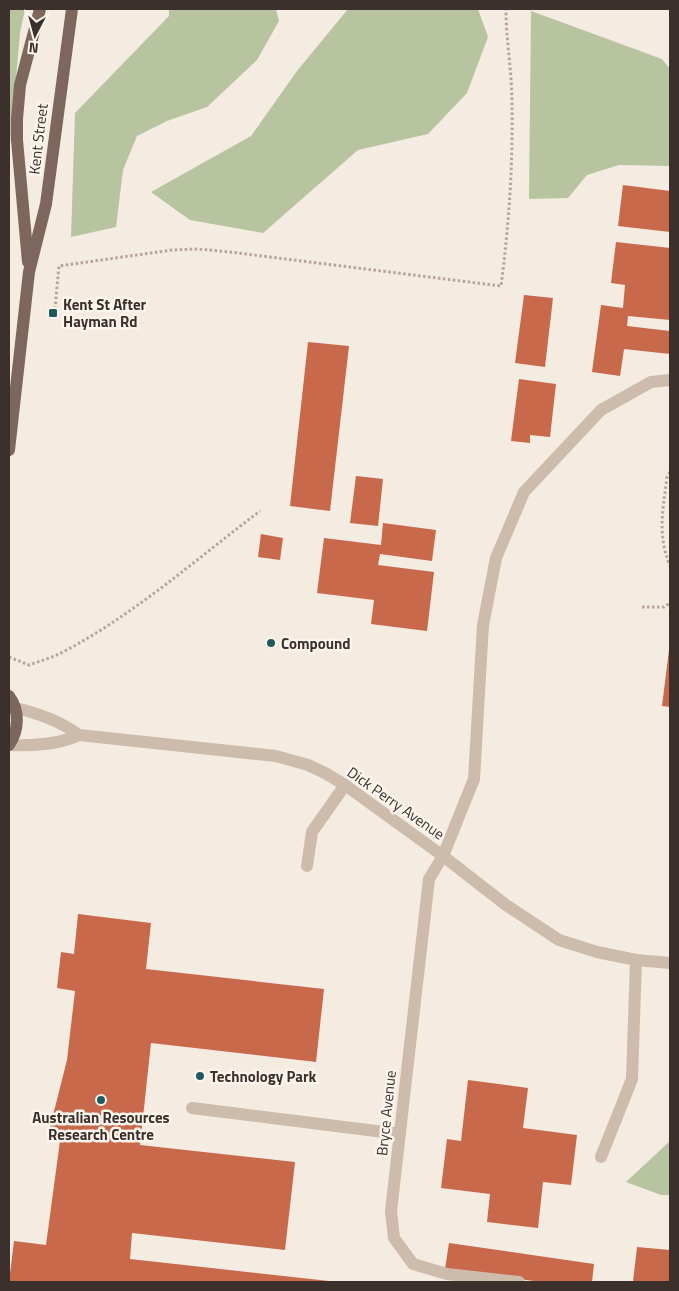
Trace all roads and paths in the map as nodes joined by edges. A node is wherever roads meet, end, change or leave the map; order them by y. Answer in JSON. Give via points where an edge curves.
{"nodes":[{"id":1,"x":40,"y":9,"type":"edge"},
{"id":2,"x":72,"y":9,"type":"edge"},
{"id":3,"x":506,"y":9,"type":"edge"},
{"id":4,"x":29,"y":272,"type":"junction"},
{"id":5,"x":55,"y":309,"type":"dead end"},
{"id":6,"x":670,"y":380,"type":"edge"},
{"id":7,"x":9,"y":450,"type":"edge"},
{"id":8,"x":670,"y":472,"type":"edge"},
{"id":9,"x":664,"y":509,"type":"junction"},
{"id":10,"x":670,"y":509,"type":"edge"},
{"id":11,"x":260,"y":511,"type":"dead end"},
{"id":12,"x":670,"y":566,"type":"edge"},
{"id":13,"x":670,"y":603,"type":"edge"},
{"id":14,"x":642,"y":607,"type":"dead end"},
{"id":15,"x":9,"y":657,"type":"edge"},
{"id":16,"x":9,"y":683,"type":"edge"},
{"id":17,"x":12,"y":701,"type":"edge"},
{"id":18,"x":78,"y":735,"type":"junction"},
{"id":19,"x":9,"y":745,"type":"edge"},
{"id":20,"x":344,"y":785,"type":"junction"},
{"id":21,"x":443,"y":856,"type":"junction"},
{"id":22,"x":307,"y":866,"type":"dead end"},
{"id":23,"x":636,"y":960,"type":"junction"},
{"id":24,"x":670,"y":963,"type":"edge"},
{"id":25,"x":192,"y":1108,"type":"dead end"},
{"id":26,"x":400,"y":1134,"type":"junction"},
{"id":27,"x":601,"y":1157,"type":"dead end"},
{"id":28,"x":520,"y":1282,"type":"edge"}],
"edges":[{"from":1,"to":4,"type":"main road","name":"Kent Street","via":[[20,85],[17,119]]},
{"from":2,"to":4,"type":"main road","name":"Kent Street","via":[[46,204]]},
{"from":3,"to":5,"type":"path","via":[[512,112],[510,201],[501,286],[230,252],[172,250],[59,266]]},
{"from":4,"to":7,"type":"main road","name":"Kent Street"},
{"from":6,"to":21,"type":"street","name":"Bryce Avenue","via":[[651,382],[601,410],[524,492],[496,558],[483,625],[474,779]]},
{"from":8,"to":9,"type":"path"},
{"from":9,"to":10,"type":"path"},
{"from":9,"to":12,"type":"path","via":[[663,550]]},
{"from":11,"to":15,"type":"path","via":[[159,591],[60,654],[29,665]]},
{"from":13,"to":14,"type":"path","via":[[664,607]]},
{"from":16,"to":17,"type":"main road"},
{"from":17,"to":18,"type":"street","name":"Dick Perry Avenue","via":[[66,726]]},
{"from":17,"to":19,"type":"main road","via":[[16,728]]},
{"from":18,"to":19,"type":"street","name":"Dick Perry Avenue","via":[[64,742]]},
{"from":18,"to":20,"type":"street","name":"Dick Perry Avenue","via":[[276,756],[308,765]]},
{"from":20,"to":21,"type":"street","name":"Dick Perry Avenue"},
{"from":20,"to":22,"type":"street","via":[[312,832]]},
{"from":21,"to":23,"type":"street","name":"Dick Perry Avenue","via":[[506,905],[559,940]]},
{"from":21,"to":26,"type":"street","name":"Bryce Avenue","via":[[429,879]]},
{"from":23,"to":24,"type":"street","name":"Dick Perry Avenue"},
{"from":23,"to":27,"type":"street","via":[[632,1079]]},
{"from":25,"to":26,"type":"street"},
{"from":26,"to":28,"type":"street","name":"Bryce Avenue","via":[[392,1211],[394,1238],[413,1264],[447,1274]]}]}
